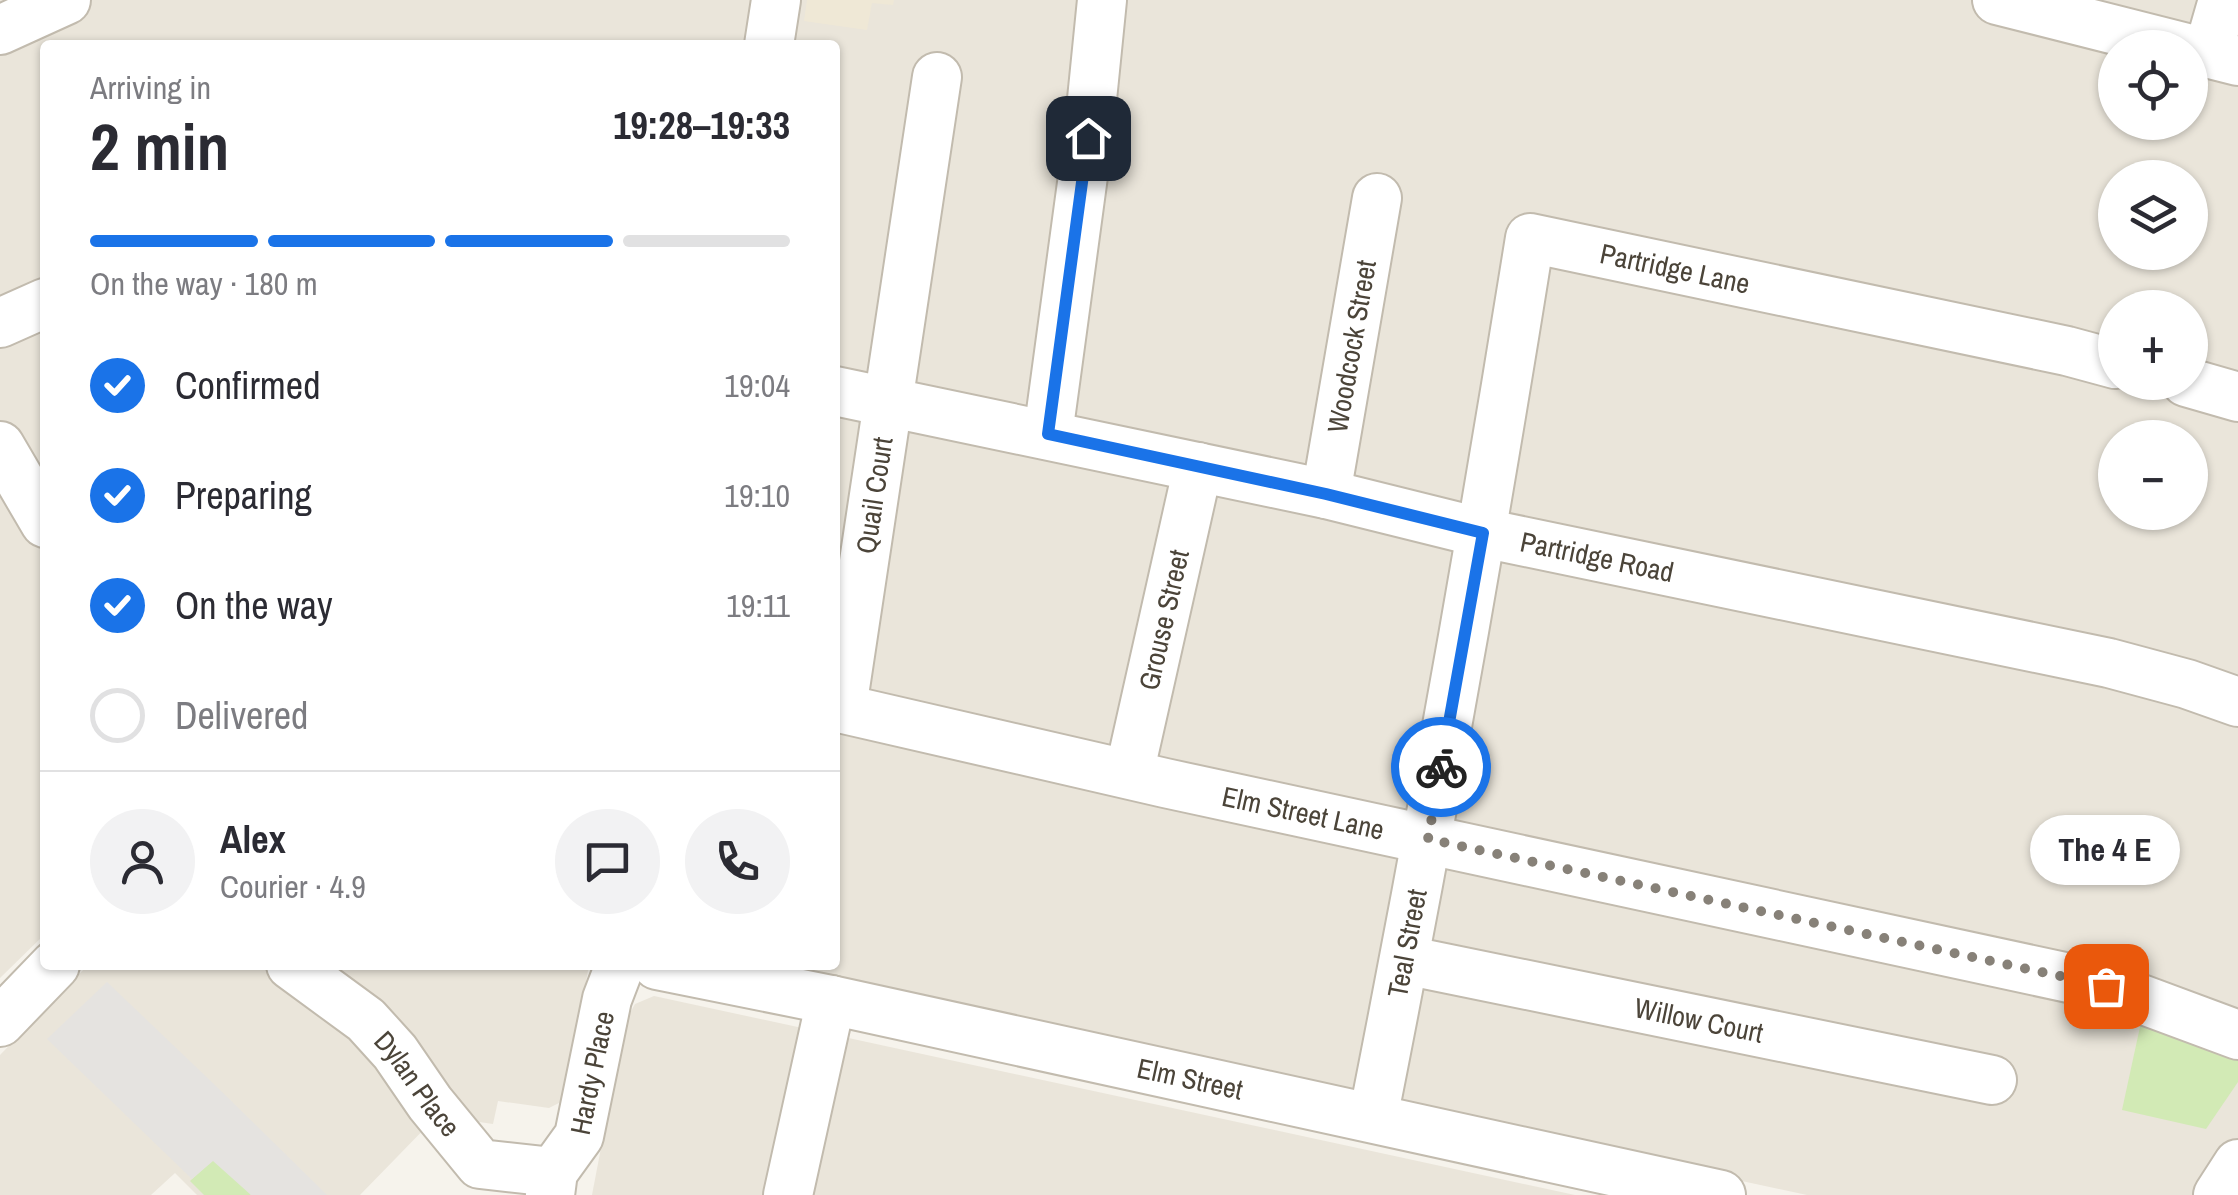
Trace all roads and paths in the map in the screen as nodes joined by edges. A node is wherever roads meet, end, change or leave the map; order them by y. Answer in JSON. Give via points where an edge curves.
{"nodes":[{"id":1,"x":66,"y":0,"type":"edge"},
{"id":2,"x":776,"y":0,"type":"edge"},
{"id":3,"x":1102,"y":0,"type":"edge"},
{"id":4,"x":1997,"y":0,"type":"edge"},
{"id":5,"x":2223,"y":0,"type":"edge"},
{"id":6,"x":0,"y":30,"type":"edge"},
{"id":7,"x":771,"y":40,"type":"edge"},
{"id":8,"x":2223,"y":56,"type":"edge"},
{"id":9,"x":937,"y":77,"type":"dead end"},
{"id":10,"x":1377,"y":198,"type":"dead end"},
{"id":11,"x":40,"y":305,"type":"edge"},
{"id":12,"x":0,"y":323,"type":"edge"},
{"id":13,"x":2098,"y":359,"type":"edge"},
{"id":14,"x":2208,"y":388,"type":"edge"},
{"id":15,"x":840,"y":392,"type":"edge"},
{"id":16,"x":2238,"y":396,"type":"edge"},
{"id":17,"x":888,"y":401,"type":"junction"},
{"id":18,"x":1048,"y":434,"type":"junction"},
{"id":19,"x":0,"y":446,"type":"edge"},
{"id":20,"x":1198,"y":467,"type":"junction"},
{"id":21,"x":1326,"y":494,"type":"junction"},
{"id":22,"x":40,"y":514,"type":"edge"},
{"id":23,"x":1483,"y":533,"type":"junction"},
{"id":24,"x":840,"y":695,"type":"edge"},
{"id":25,"x":2238,"y":702,"type":"edge"},
{"id":26,"x":840,"y":707,"type":"edge"},
{"id":27,"x":1129,"y":774,"type":"junction"},
{"id":28,"x":1428,"y":839,"type":"junction"},
{"id":29,"x":1404,"y":960,"type":"junction"},
{"id":30,"x":50,"y":970,"type":"edge"},
{"id":31,"x":299,"y":970,"type":"edge"},
{"id":32,"x":618,"y":970,"type":"edge"},
{"id":33,"x":681,"y":970,"type":"edge"},
{"id":34,"x":831,"y":1000,"type":"junction"},
{"id":35,"x":0,"y":1022,"type":"edge"},
{"id":36,"x":2238,"y":1035,"type":"edge"},
{"id":37,"x":1992,"y":1080,"type":"dead end"},
{"id":38,"x":1373,"y":1118,"type":"junction"},
{"id":39,"x":2238,"y":1164,"type":"edge"},
{"id":40,"x":493,"y":1180,"type":"edge"},
{"id":41,"x":552,"y":1184,"type":"edge"},
{"id":42,"x":788,"y":1195,"type":"edge"},
{"id":43,"x":1721,"y":1195,"type":"edge"},
{"id":44,"x":2218,"y":1195,"type":"edge"}],
"edges":[{"from":1,"to":6,"type":"street"},
{"from":2,"to":7,"type":"street"},
{"from":3,"to":18,"type":"street"},
{"from":4,"to":8,"type":"street"},
{"from":5,"to":8,"type":"street"},
{"from":9,"to":17,"type":"street","name":"Quail Court"},
{"from":10,"to":21,"type":"street","name":"Woodcock Street"},
{"from":11,"to":12,"type":"street"},
{"from":13,"to":23,"type":"street","name":"Partridge Lane","via":[[1530,238]]},
{"from":14,"to":16,"type":"street"},
{"from":15,"to":17,"type":"street","name":"Partridge Road"},
{"from":17,"to":18,"type":"street","name":"Partridge Road"},
{"from":17,"to":24,"type":"street","name":"Quail Court"},
{"from":18,"to":20,"type":"street","name":"Partridge Road"},
{"from":19,"to":22,"type":"street"},
{"from":20,"to":21,"type":"street","name":"Partridge Road"},
{"from":20,"to":27,"type":"street","name":"Grouse Street"},
{"from":21,"to":23,"type":"street","name":"Partridge Road"},
{"from":23,"to":25,"type":"street","name":"Partridge Road","via":[[2109,663]]},
{"from":23,"to":28,"type":"street","name":"Teal Street"},
{"from":26,"to":27,"type":"street","name":"Elm Street Lane"},
{"from":27,"to":28,"type":"street","name":"Elm Street Lane"},
{"from":28,"to":29,"type":"street","name":"Teal Street"},
{"from":28,"to":36,"type":"street","name":"Elm Street Lane","via":[[2106,986]]},
{"from":29,"to":37,"type":"street","name":"Willow Court"},
{"from":29,"to":38,"type":"street","name":"Teal Street"},
{"from":30,"to":35,"type":"street"},
{"from":31,"to":40,"type":"street","name":"Dylan Place","via":[[366,1020],[396,1052]]},
{"from":32,"to":41,"type":"street","name":"Hardy Place","via":[[606,999],[579,1136]]},
{"from":33,"to":34,"type":"street","name":"Elm Street"},
{"from":34,"to":38,"type":"street","name":"Elm Street"},
{"from":34,"to":42,"type":"street"},
{"from":38,"to":43,"type":"street","name":"Elm Street"},
{"from":39,"to":44,"type":"street"},
{"from":40,"to":41,"type":"street","name":"Dylan Place"}]}
